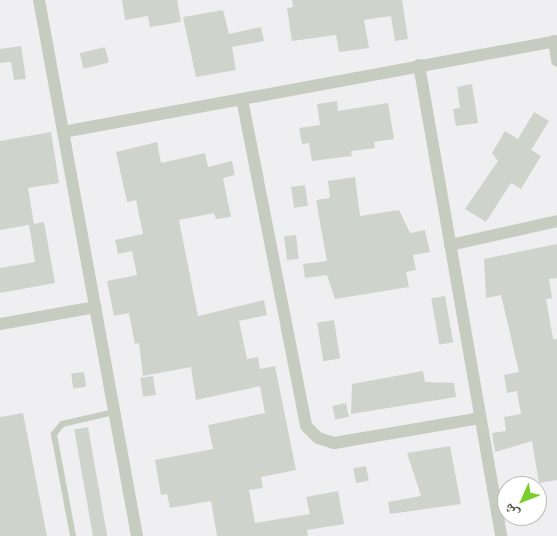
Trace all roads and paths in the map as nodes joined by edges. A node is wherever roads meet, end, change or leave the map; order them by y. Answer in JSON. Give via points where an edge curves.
{"nodes":[{"id":1,"x":39,"y":0,"type":"edge"},
{"id":2,"x":555,"y":41,"type":"edge"},
{"id":3,"x":557,"y":61,"type":"edge"},
{"id":4,"x":419,"y":65,"type":"junction"},
{"id":5,"x":242,"y":99,"type":"junction"},
{"id":6,"x":63,"y":132,"type":"junction"},
{"id":7,"x":557,"y":221,"type":"edge"},
{"id":8,"x":450,"y":245,"type":"junction"},
{"id":9,"x":95,"y":307,"type":"junction"},
{"id":10,"x":0,"y":324,"type":"edge"},
{"id":11,"x":114,"y":412,"type":"junction"},
{"id":12,"x":480,"y":418,"type":"junction"},
{"id":13,"x":73,"y":536,"type":"edge"},
{"id":14,"x":136,"y":536,"type":"edge"},
{"id":15,"x":501,"y":536,"type":"edge"}],
"edges":[{"from":1,"to":6,"type":"street"},
{"from":2,"to":3,"type":"street"},
{"from":2,"to":4,"type":"street"},
{"from":4,"to":5,"type":"street"},
{"from":4,"to":8,"type":"street"},
{"from":5,"to":6,"type":"street"},
{"from":5,"to":12,"type":"street","via":[[306,426],[318,438],[334,443]]},
{"from":6,"to":9,"type":"street"},
{"from":7,"to":8,"type":"street"},
{"from":8,"to":12,"type":"street"},
{"from":9,"to":10,"type":"street"},
{"from":9,"to":11,"type":"street"},
{"from":11,"to":13,"type":"lane","via":[[66,422],[54,434]]},
{"from":11,"to":14,"type":"street"},
{"from":12,"to":15,"type":"street"}]}
